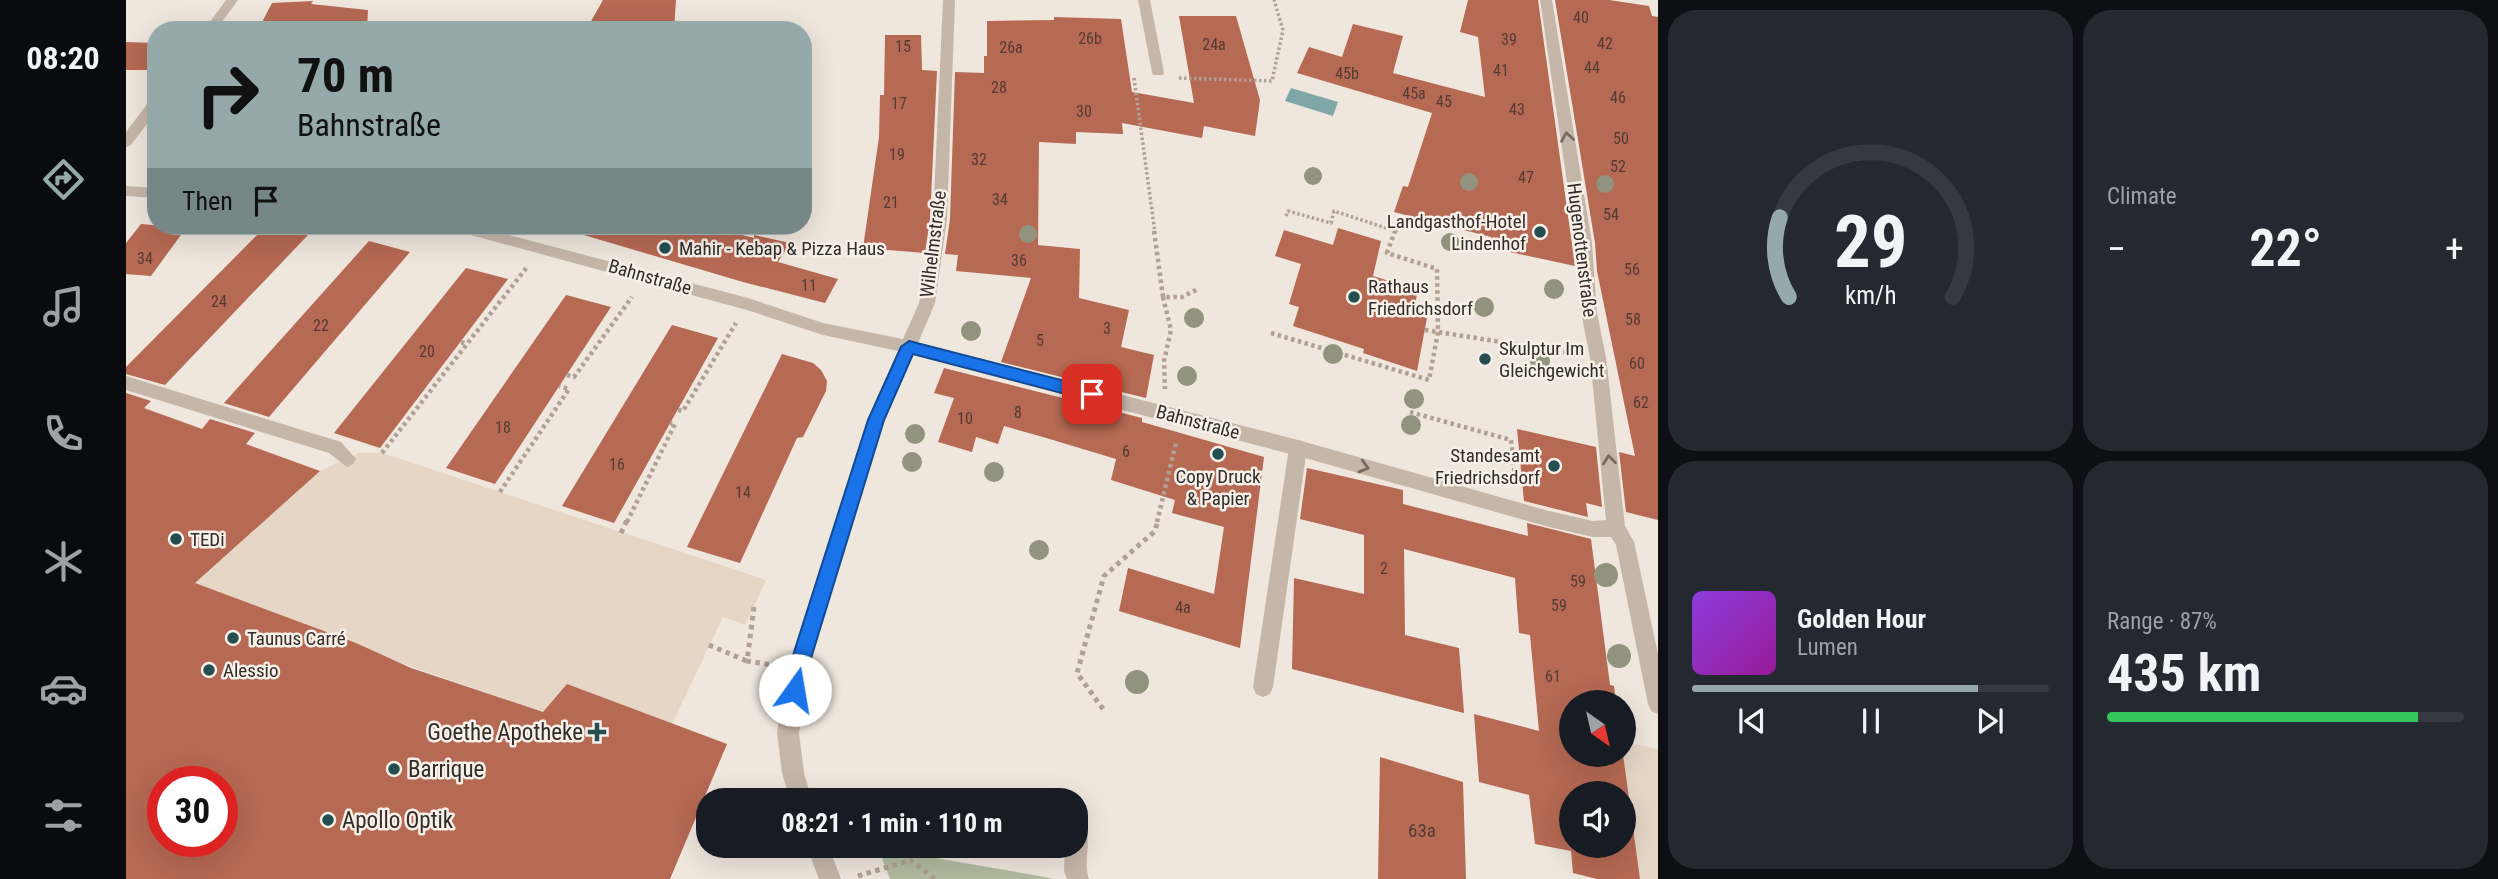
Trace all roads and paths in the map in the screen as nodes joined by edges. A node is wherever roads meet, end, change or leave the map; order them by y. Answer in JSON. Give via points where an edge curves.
{"nodes":[{"id":1,"x":232,"y":0,"type":"edge"},
{"id":2,"x":950,"y":0,"type":"edge"},
{"id":3,"x":1144,"y":0,"type":"edge"},
{"id":4,"x":1274,"y":0,"type":"edge"},
{"id":5,"x":1546,"y":0,"type":"edge"},
{"id":6,"x":217,"y":21,"type":"edge"},
{"id":7,"x":1152,"y":74,"type":"joint"},
{"id":8,"x":1175,"y":78,"type":"dead end"},
{"id":9,"x":147,"y":114,"type":"edge"},
{"id":10,"x":126,"y":142,"type":"edge"},
{"id":11,"x":126,"y":191,"type":"edge"},
{"id":12,"x":147,"y":192,"type":"edge"},
{"id":13,"x":1286,"y":216,"type":"dead end"},
{"id":14,"x":1406,"y":224,"type":"dead end"},
{"id":15,"x":1395,"y":231,"type":"junction"},
{"id":16,"x":493,"y":235,"type":"edge"},
{"id":17,"x":542,"y":247,"type":"junction"},
{"id":18,"x":646,"y":276,"type":"junction"},
{"id":19,"x":1198,"y":289,"type":"dead end"},
{"id":20,"x":1163,"y":297,"type":"junction"},
{"id":21,"x":748,"y":304,"type":"junction"},
{"id":22,"x":1425,"y":330,"type":"dead end"},
{"id":23,"x":1438,"y":332,"type":"junction"},
{"id":24,"x":1271,"y":333,"type":"dead end"},
{"id":25,"x":461,"y":342,"type":"dead end"},
{"id":26,"x":467,"y":344,"type":"junction"},
{"id":27,"x":909,"y":347,"type":"junction"},
{"id":28,"x":1598,"y":358,"type":"junction"},
{"id":29,"x":447,"y":359,"type":"dead end"},
{"id":30,"x":453,"y":362,"type":"junction"},
{"id":31,"x":566,"y":375,"type":"dead end"},
{"id":32,"x":126,"y":383,"type":"edge"},
{"id":33,"x":559,"y":386,"type":"dead end"},
{"id":34,"x":678,"y":410,"type":"dead end"},
{"id":35,"x":1410,"y":412,"type":"dead end"},
{"id":36,"x":1175,"y":416,"type":"junction"},
{"id":37,"x":670,"y":423,"type":"dead end"},
{"id":38,"x":1298,"y":448,"type":"junction"},
{"id":39,"x":382,"y":453,"type":"dead end"},
{"id":40,"x":346,"y":459,"type":"dead end"},
{"id":41,"x":500,"y":492,"type":"dead end"},
{"id":42,"x":1518,"y":510,"type":"junction"},
{"id":43,"x":1616,"y":528,"type":"junction"},
{"id":44,"x":621,"y":533,"type":"dead end"},
{"id":45,"x":754,"y":607,"type":"dead end"},
{"id":46,"x":709,"y":645,"type":"dead end"},
{"id":47,"x":747,"y":661,"type":"junction"},
{"id":48,"x":798,"y":668,"type":"junction"},
{"id":49,"x":1263,"y":687,"type":"dead end"},
{"id":50,"x":1658,"y":704,"type":"edge"},
{"id":51,"x":1103,"y":709,"type":"dead end"},
{"id":52,"x":797,"y":788,"type":"edge"},
{"id":53,"x":822,"y":858,"type":"edge"},
{"id":54,"x":1076,"y":858,"type":"edge"},
{"id":55,"x":830,"y":879,"type":"edge"},
{"id":56,"x":847,"y":879,"type":"edge"},
{"id":57,"x":936,"y":879,"type":"edge"},
{"id":58,"x":1078,"y":879,"type":"edge"}],
"edges":[{"from":1,"to":6,"type":"street"},
{"from":2,"to":27,"type":"street","name":"Wilhelmstraße","via":[[940,219],[927,303]]},
{"from":3,"to":7,"type":"street"},
{"from":4,"to":8,"type":"path","via":[[1283,30],[1272,81]]},
{"from":28,"to":5,"type":"street","name":"Hugenottenstraße","one_way":true},
{"from":7,"to":20,"type":"path","via":[[1133,76]]},
{"from":9,"to":10,"type":"street"},
{"from":11,"to":12,"type":"street"},
{"from":13,"to":15,"type":"path","via":[[1288,211],[1331,223],[1334,211]]},
{"from":14,"to":15,"type":"path"},
{"from":15,"to":23,"type":"path","via":[[1387,253],[1437,269]]},
{"from":16,"to":17,"type":"street","name":"Bahnstraße"},
{"from":17,"to":18,"type":"street","name":"Bahnstraße"},
{"from":17,"to":26,"type":"path"},
{"from":18,"to":21,"type":"street","name":"Bahnstraße"},
{"from":18,"to":31,"type":"path","via":[[574,377]]},
{"from":19,"to":20,"type":"path","via":[[1182,297]]},
{"from":20,"to":36,"type":"path","via":[[1171,330],[1164,361]]},
{"from":21,"to":27,"type":"street","name":"Bahnstraße","via":[[823,329]]},
{"from":21,"to":34,"type":"path","via":[[683,411]]},
{"from":22,"to":23,"type":"path"},
{"from":23,"to":24,"type":"path","via":[[1429,380]]},
{"from":23,"to":28,"type":"path"},
{"from":25,"to":26,"type":"path"},
{"from":26,"to":30,"type":"path"},
{"from":27,"to":36,"type":"street","name":"Bahnstraße"},
{"from":27,"to":48,"type":"street","name":"Wilhelmstraße","via":[[876,420]]},
{"from":43,"to":28,"type":"street","name":"Hugenottenstraße","one_way":true},
{"from":29,"to":30,"type":"path"},
{"from":30,"to":39,"type":"path"},
{"from":32,"to":40,"type":"street","via":[[335,447]]},
{"from":33,"to":41,"type":"path","via":[[569,389]]},
{"from":35,"to":42,"type":"path","via":[[1511,440]]},
{"from":36,"to":38,"type":"street","name":"Bahnstraße"},
{"from":36,"to":51,"type":"path","via":[[1155,531],[1104,576],[1077,673]]},
{"from":37,"to":44,"type":"path","via":[[675,424]]},
{"from":38,"to":42,"type":"street","name":"Bahnstraße","one_way":true},
{"from":38,"to":49,"type":"street"},
{"from":42,"to":43,"type":"street","name":"Bahnstraße","via":[[1593,529]]},
{"from":43,"to":50,"type":"street","name":"Hugenottenstraße","via":[[1625,542]]},
{"from":45,"to":47,"type":"path"},
{"from":46,"to":47,"type":"path"},
{"from":47,"to":48,"type":"path"},
{"from":48,"to":52,"type":"street","name":"Wilhelmstraße","via":[[788,733]]},
{"from":53,"to":55,"type":"street"},
{"from":54,"to":58,"type":"street"},
{"from":56,"to":57,"type":"path","via":[[911,860]]}]}
